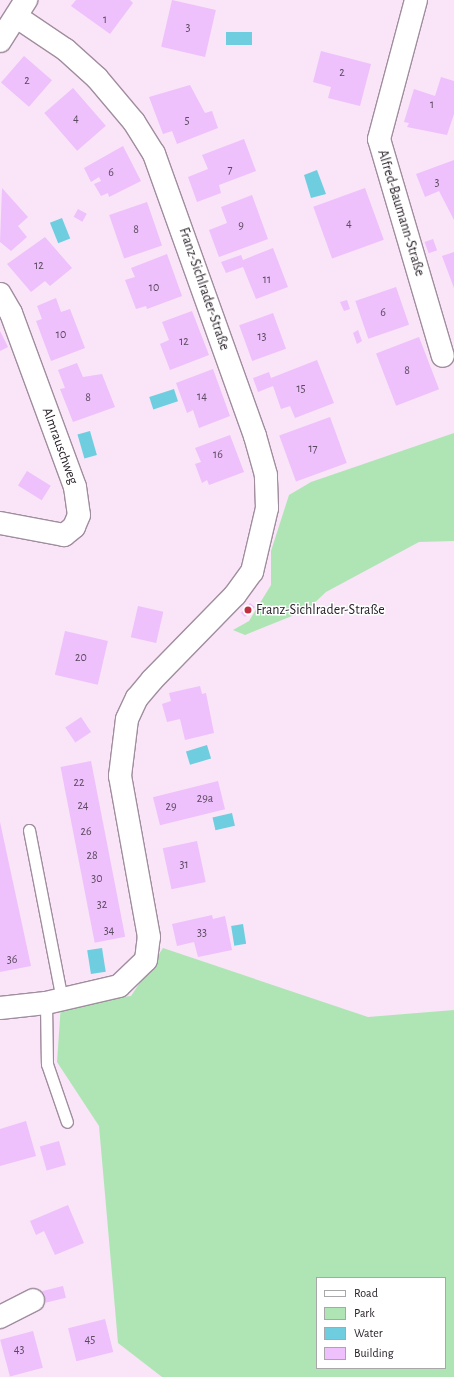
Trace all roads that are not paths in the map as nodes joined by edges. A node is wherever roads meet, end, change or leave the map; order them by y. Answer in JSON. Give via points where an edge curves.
{"nodes":[{"id":1,"x":416,"y":0,"type":"edge"},
{"id":2,"x":21,"y":8,"type":"edge"},
{"id":3,"x":0,"y":41,"type":"edge"},
{"id":4,"x":0,"y":294,"type":"edge"},
{"id":5,"x":443,"y":356,"type":"dead end"},
{"id":6,"x":0,"y":523,"type":"edge"},
{"id":7,"x":29,"y":830,"type":"dead end"},
{"id":8,"x":54,"y":1002,"type":"junction"},
{"id":9,"x":0,"y":1008,"type":"edge"},
{"id":10,"x":67,"y":1122,"type":"dead end"},
{"id":11,"x":33,"y":1300,"type":"dead end"},
{"id":12,"x":0,"y":1316,"type":"edge"}],
"edges":[{"from":1,"to":5,"type":"street","name":"Alfred-Baumann-Straße","via":[[379,139]]},
{"from":2,"to":3,"type":"street"},
{"from":2,"to":8,"type":"street","name":"Franz-Sichlrader-Straße","via":[[97,78],[134,122],[154,154],[204,288],[266,475],[267,508],[262,542],[252,572],[235,595],[152,680],[138,698],[127,719],[120,776],[149,937],[146,960],[119,986]]},
{"from":4,"to":6,"type":"street","name":"Almrauschweg","via":[[14,321],[73,479],[79,515],[74,527],[64,535]]},
{"from":7,"to":8,"type":"lane"},
{"from":8,"to":9,"type":"street","name":"Franz-Sichlrader-Straße"},
{"from":8,"to":10,"type":"lane","via":[[47,1064]]},
{"from":11,"to":12,"type":"street"}]}
